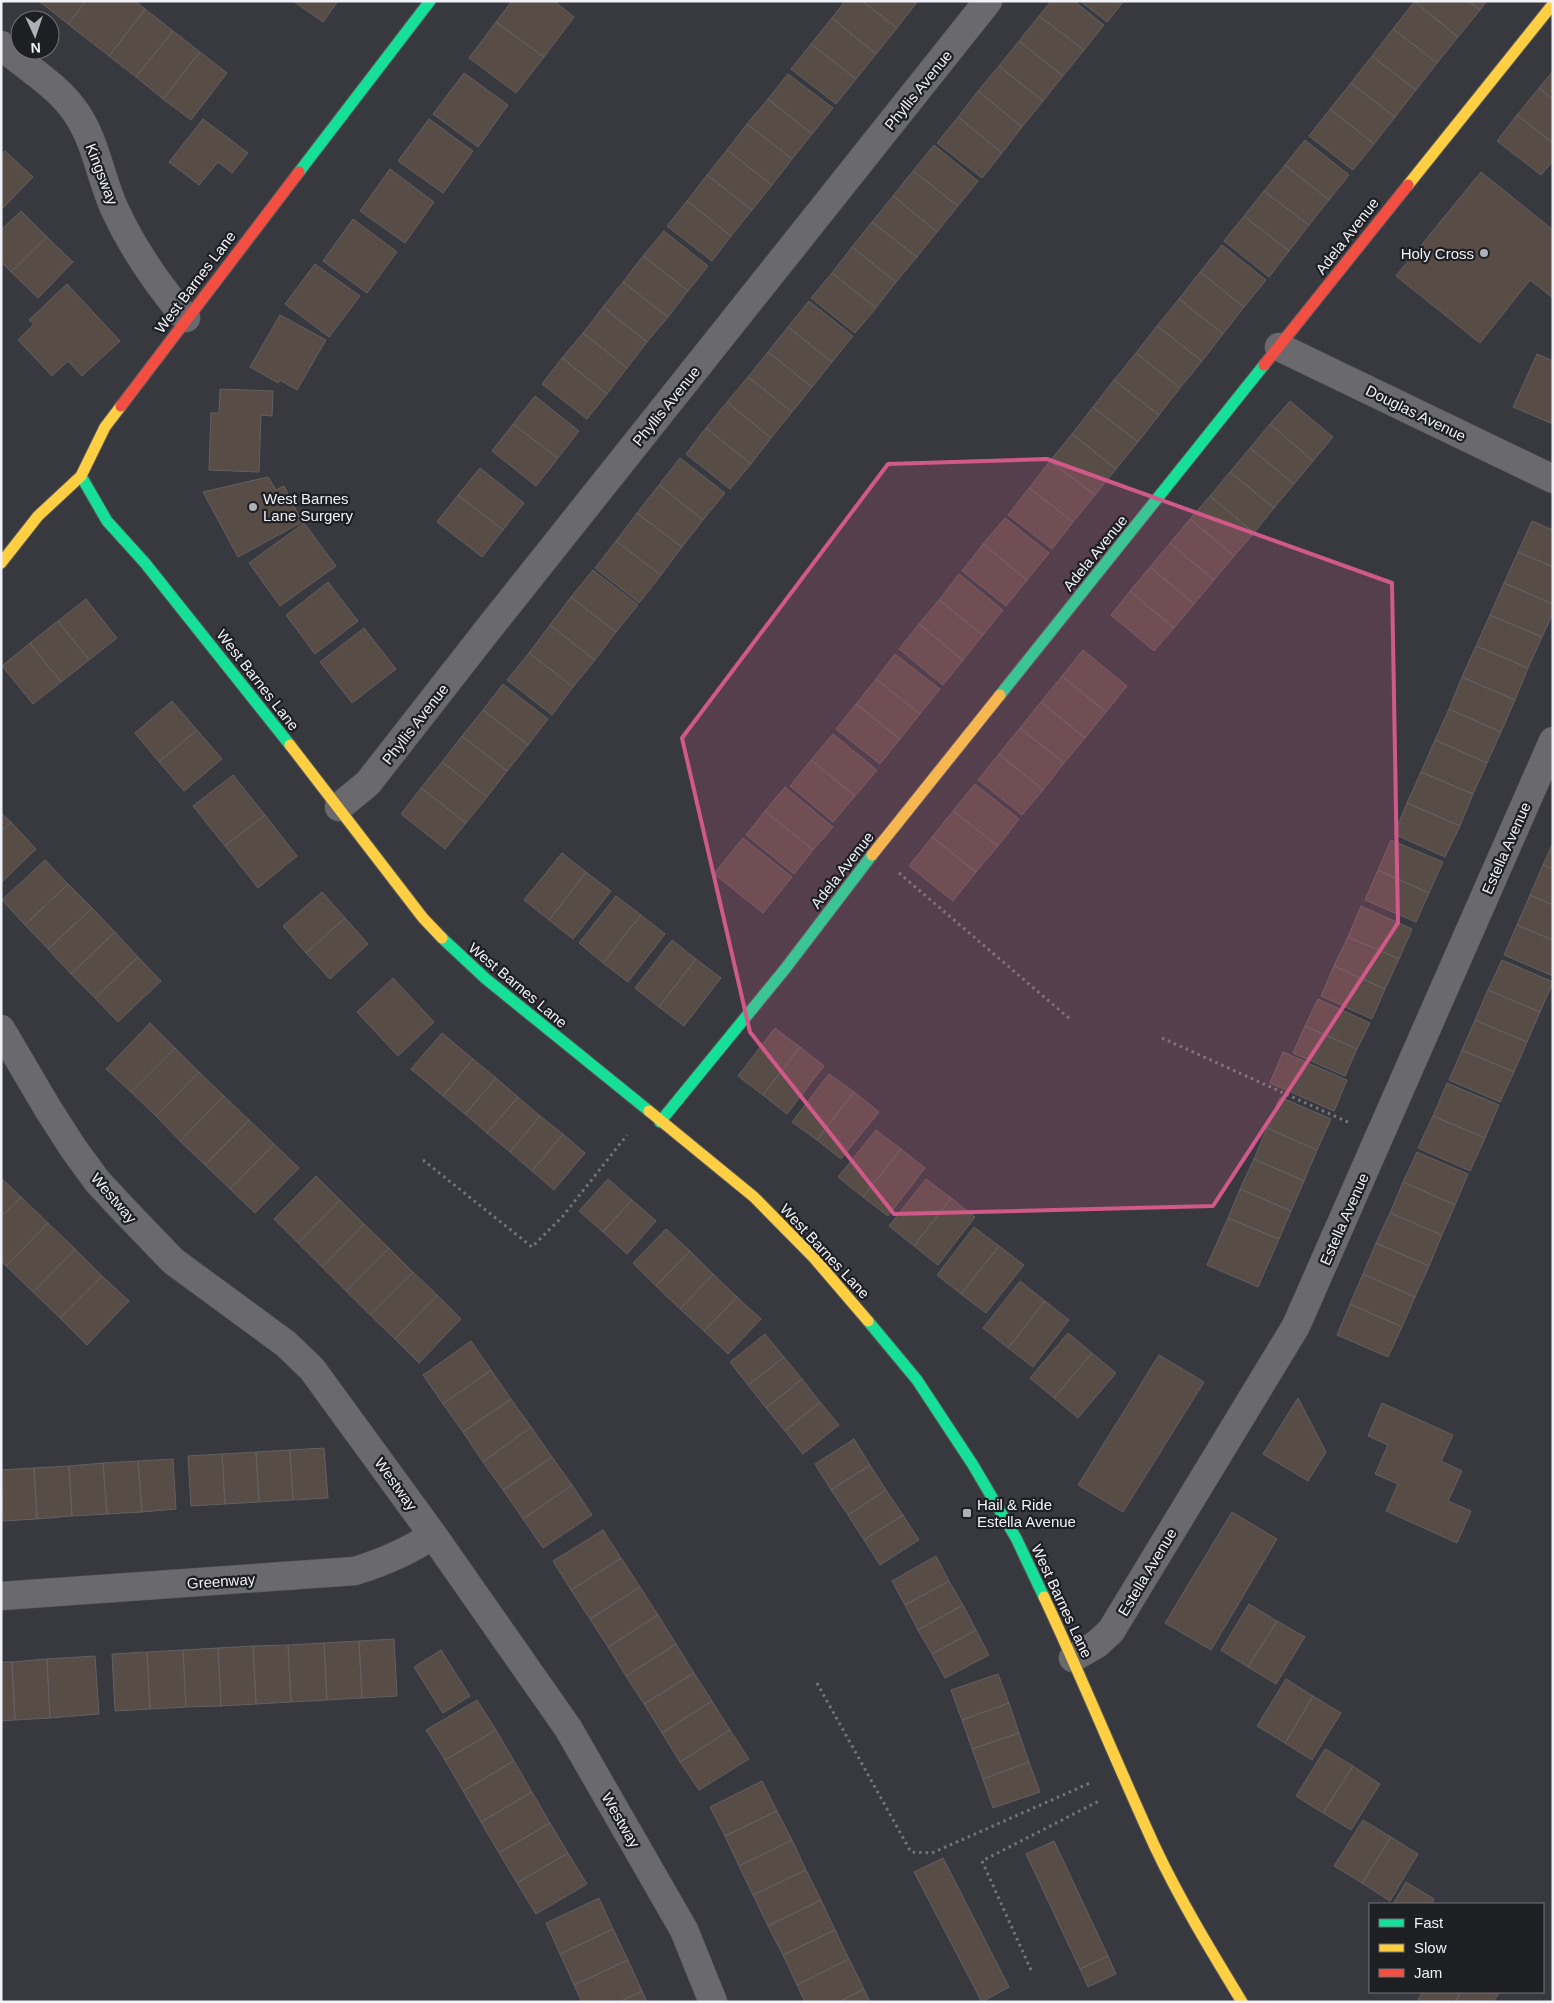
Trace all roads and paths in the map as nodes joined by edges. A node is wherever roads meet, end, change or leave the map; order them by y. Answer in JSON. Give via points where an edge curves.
{"nodes":[{"id":1,"x":430,"y":1,"type":"edge"},
{"id":2,"x":988,"y":1,"type":"edge"},
{"id":3,"x":1553,"y":4,"type":"edge"},
{"id":4,"x":1,"y":45,"type":"edge"},
{"id":5,"x":186,"y":318,"type":"junction"},
{"id":6,"x":1278,"y":347,"type":"junction"},
{"id":7,"x":81,"y":476,"type":"junction"},
{"id":8,"x":1553,"y":479,"type":"edge"},
{"id":9,"x":1,"y":563,"type":"edge"},
{"id":10,"x":1553,"y":741,"type":"edge"},
{"id":11,"x":339,"y":807,"type":"junction"},
{"id":12,"x":874,"y":852,"type":"junction"},
{"id":13,"x":1070,"y":1019,"type":"dead end"},
{"id":14,"x":1,"y":1028,"type":"edge"},
{"id":15,"x":1162,"y":1038,"type":"dead end"},
{"id":16,"x":646,"y":1111,"type":"junction"},
{"id":17,"x":660,"y":1122,"type":"junction"},
{"id":18,"x":1380,"y":1136,"type":"junction"},
{"id":19,"x":423,"y":1160,"type":"dead end"},
{"id":20,"x":433,"y":1535,"type":"junction"},
{"id":21,"x":1,"y":1596,"type":"edge"},
{"id":22,"x":1073,"y":1658,"type":"junction"},
{"id":23,"x":817,"y":1683,"type":"dead end"},
{"id":24,"x":1121,"y":1770,"type":"junction"},
{"id":25,"x":1128,"y":1786,"type":"junction"},
{"id":26,"x":1031,"y":1970,"type":"dead end"},
{"id":27,"x":713,"y":2002,"type":"edge"},
{"id":28,"x":1242,"y":2002,"type":"edge"}],
"edges":[{"from":1,"to":5,"type":"street","name":"West Barnes Lane"},
{"from":2,"to":11,"type":"street","name":"Phyllis Avenue","via":[[368,783]]},
{"from":3,"to":6,"type":"street","name":"Adela Avenue"},
{"from":4,"to":5,"type":"street","name":"Kingsway","via":[[49,82],[77,114],[115,209],[161,288]]},
{"from":5,"to":7,"type":"street","name":"West Barnes Lane","via":[[105,427]]},
{"from":6,"to":8,"type":"street","name":"Douglas Avenue"},
{"from":6,"to":12,"type":"street","name":"Adela Avenue"},
{"from":7,"to":9,"type":"street","via":[[38,516]]},
{"from":7,"to":11,"type":"street","name":"West Barnes Lane","via":[[107,521],[146,564]]},
{"from":10,"to":18,"type":"street","name":"Estella Avenue"},
{"from":11,"to":16,"type":"street","name":"West Barnes Lane","via":[[423,918],[452,948]]},
{"from":12,"to":13,"type":"path"},
{"from":12,"to":17,"type":"street","name":"Adela Avenue"},
{"from":14,"to":20,"type":"street","name":"Westway","via":[[48,1109],[97,1181],[173,1261],[286,1344],[312,1369]]},
{"from":15,"to":18,"type":"path"},
{"from":16,"to":17,"type":"street","name":"West Barnes Lane"},
{"from":16,"to":19,"type":"path","via":[[563,1216],[532,1247]]},
{"from":17,"to":22,"type":"street","name":"West Barnes Lane","via":[[754,1197],[820,1265],[917,1380],[1016,1538]]},
{"from":18,"to":22,"type":"street","name":"Estella Avenue","via":[[1296,1326],[1111,1631]]},
{"from":20,"to":21,"type":"street","name":"Greenway","via":[[395,1557],[355,1571]]},
{"from":20,"to":27,"type":"street","name":"Westway","via":[[568,1728],[684,1930]]},
{"from":22,"to":24,"type":"street","name":"West Barnes Lane"},
{"from":23,"to":24,"type":"path","via":[[911,1852],[932,1853]]},
{"from":24,"to":25,"type":"street","name":"West Barnes Lane"},
{"from":25,"to":26,"type":"path","via":[[982,1861]]},
{"from":25,"to":28,"type":"street","name":"West Barnes Lane","via":[[1204,1940]]}]}
